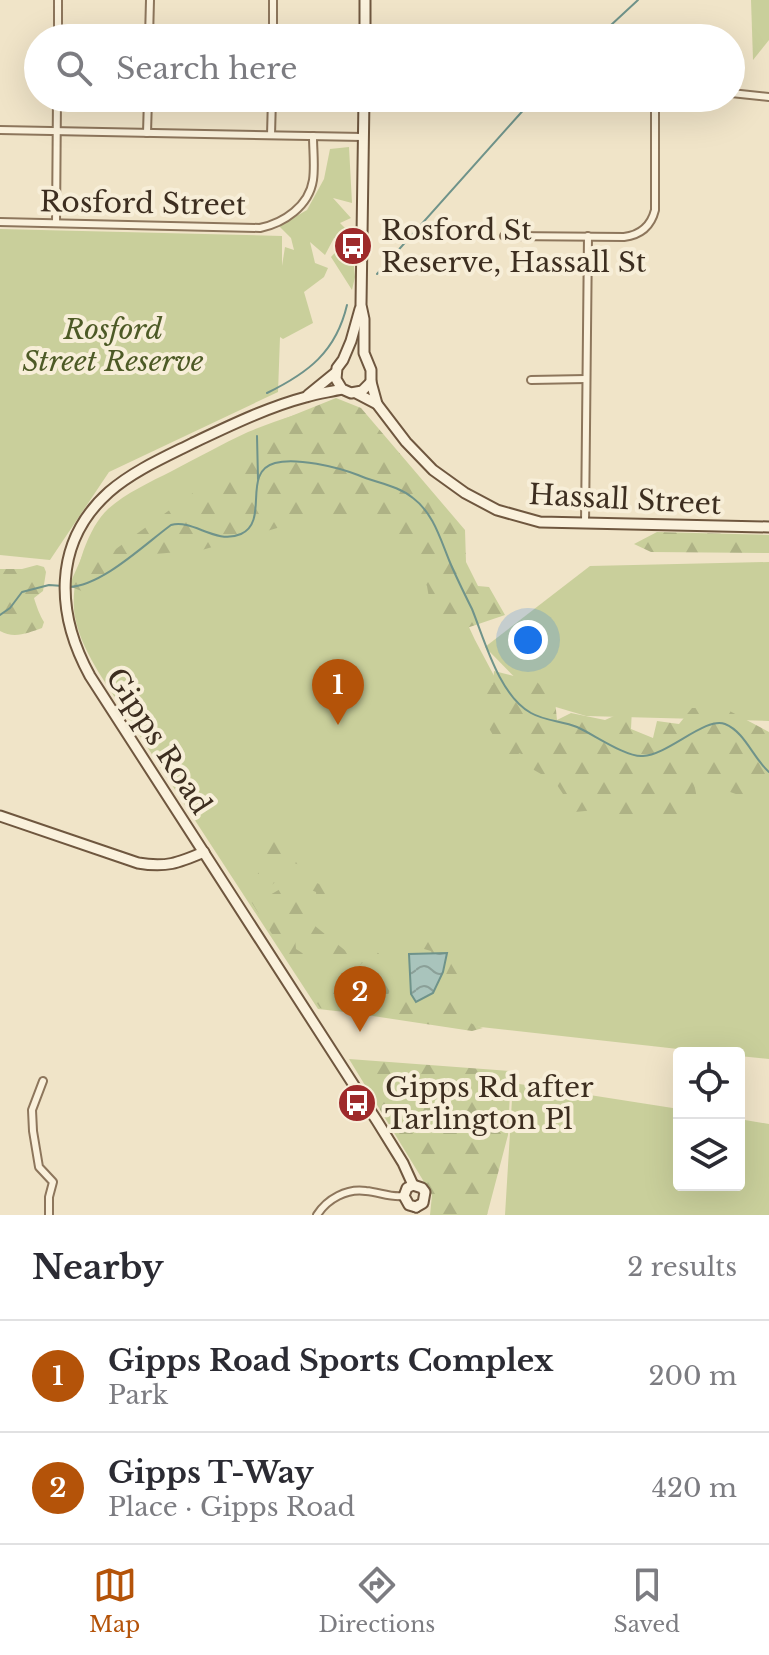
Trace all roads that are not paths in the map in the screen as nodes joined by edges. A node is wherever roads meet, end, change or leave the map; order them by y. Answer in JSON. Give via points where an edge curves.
{"nodes":[{"id":1,"x":58,"y":0,"type":"edge"},
{"id":2,"x":150,"y":0,"type":"edge"},
{"id":3,"x":273,"y":0,"type":"edge"},
{"id":4,"x":365,"y":0,"type":"edge"},
{"id":5,"x":58,"y":24,"type":"edge"},
{"id":6,"x":149,"y":24,"type":"edge"},
{"id":7,"x":273,"y":24,"type":"edge"},
{"id":8,"x":365,"y":24,"type":"edge"},
{"id":9,"x":745,"y":94,"type":"edge"},
{"id":10,"x":769,"y":97,"type":"edge"},
{"id":11,"x":57,"y":112,"type":"edge"},
{"id":12,"x":148,"y":112,"type":"edge"},
{"id":13,"x":272,"y":112,"type":"edge"},
{"id":14,"x":364,"y":112,"type":"edge"},
{"id":15,"x":655,"y":112,"type":"edge"},
{"id":16,"x":0,"y":130,"type":"edge"},
{"id":17,"x":56,"y":131,"type":"junction"},
{"id":18,"x":147,"y":133,"type":"junction"},
{"id":19,"x":271,"y":135,"type":"junction"},
{"id":20,"x":313,"y":136,"type":"junction"},
{"id":21,"x":363,"y":137,"type":"junction"},
{"id":22,"x":0,"y":222,"type":"edge"},
{"id":23,"x":56,"y":223,"type":"junction"},
{"id":24,"x":504,"y":236,"type":"dead end"},
{"id":25,"x":588,"y":236,"type":"junction"},
{"id":26,"x":361,"y":305,"type":"junction"},
{"id":27,"x":343,"y":360,"type":"junction"},
{"id":28,"x":368,"y":364,"type":"junction"},
{"id":29,"x":335,"y":373,"type":"junction"},
{"id":30,"x":586,"y":379,"type":"junction"},
{"id":31,"x":531,"y":380,"type":"dead end"},
{"id":32,"x":371,"y":382,"type":"junction"},
{"id":33,"x":342,"y":389,"type":"junction"},
{"id":34,"x":356,"y":393,"type":"junction"},
{"id":35,"x":305,"y":397,"type":"junction"},
{"id":36,"x":377,"y":404,"type":"junction"},
{"id":37,"x":585,"y":525,"type":"junction"},
{"id":38,"x":769,"y":527,"type":"edge"},
{"id":39,"x":0,"y":816,"type":"edge"},
{"id":40,"x":204,"y":852,"type":"junction"},
{"id":41,"x":43,"y":1081,"type":"dead end"},
{"id":42,"x":413,"y":1185,"type":"junction"},
{"id":43,"x":404,"y":1196,"type":"junction"},
{"id":44,"x":416,"y":1211,"type":"edge"},
{"id":45,"x":49,"y":1215,"type":"edge"},
{"id":46,"x":317,"y":1215,"type":"edge"}],
"edges":[{"from":1,"to":5,"type":"street"},
{"from":2,"to":6,"type":"street"},
{"from":3,"to":7,"type":"street"},
{"from":4,"to":8,"type":"main road"},
{"from":9,"to":10,"type":"street"},
{"from":11,"to":17,"type":"street"},
{"from":12,"to":18,"type":"street"},
{"from":13,"to":19,"type":"street"},
{"from":14,"to":21,"type":"main road"},
{"from":15,"to":25,"type":"street","via":[[653,218],[632,236]]},
{"from":16,"to":17,"type":"street"},
{"from":17,"to":18,"type":"street"},
{"from":17,"to":23,"type":"street"},
{"from":18,"to":19,"type":"street"},
{"from":19,"to":20,"type":"street"},
{"from":20,"to":21,"type":"street"},
{"from":20,"to":23,"type":"street","name":"Rosford Street","via":[[309,193],[274,225]]},
{"from":21,"to":26,"type":"main road"},
{"from":22,"to":23,"type":"street","name":"Rosford Street"},
{"from":24,"to":25,"type":"street"},
{"from":25,"to":30,"type":"street"},
{"from":26,"to":27,"type":"main road"},
{"from":26,"to":28,"type":"main road"},
{"from":27,"to":28,"type":"main road","via":[[356,357]]},
{"from":27,"to":29,"type":"main road"},
{"from":28,"to":32,"type":"main road"},
{"from":29,"to":33,"type":"main road"},
{"from":29,"to":35,"type":"main road","name":"Gipps Road"},
{"from":30,"to":31,"type":"street"},
{"from":30,"to":37,"type":"street"},
{"from":32,"to":34,"type":"main road"},
{"from":32,"to":36,"type":"main road","name":"Hassall Street"},
{"from":33,"to":34,"type":"main road"},
{"from":33,"to":35,"type":"main road","name":"Gipps Road"},
{"from":34,"to":36,"type":"main road","name":"Hassall Street"},
{"from":35,"to":40,"type":"main road","name":"Gipps Road","via":[[201,439],[119,484],[85,520],[66,576],[71,634],[90,676]]},
{"from":36,"to":37,"type":"main road","name":"Hassall Street","via":[[433,470],[465,493],[497,510],[540,522]]},
{"from":37,"to":38,"type":"main road","name":"Hassall Street"},
{"from":39,"to":40,"type":"main road","via":[[155,866]]},
{"from":40,"to":42,"type":"main road","name":"Gipps Road"},
{"from":41,"to":45,"type":"street","via":[[32,1120],[39,1167],[53,1182]]},
{"from":42,"to":43,"type":"main road"},
{"from":42,"to":44,"type":"main road","via":[[425,1192]]},
{"from":43,"to":44,"type":"main road"},
{"from":43,"to":46,"type":"street","via":[[351,1191]]}]}
